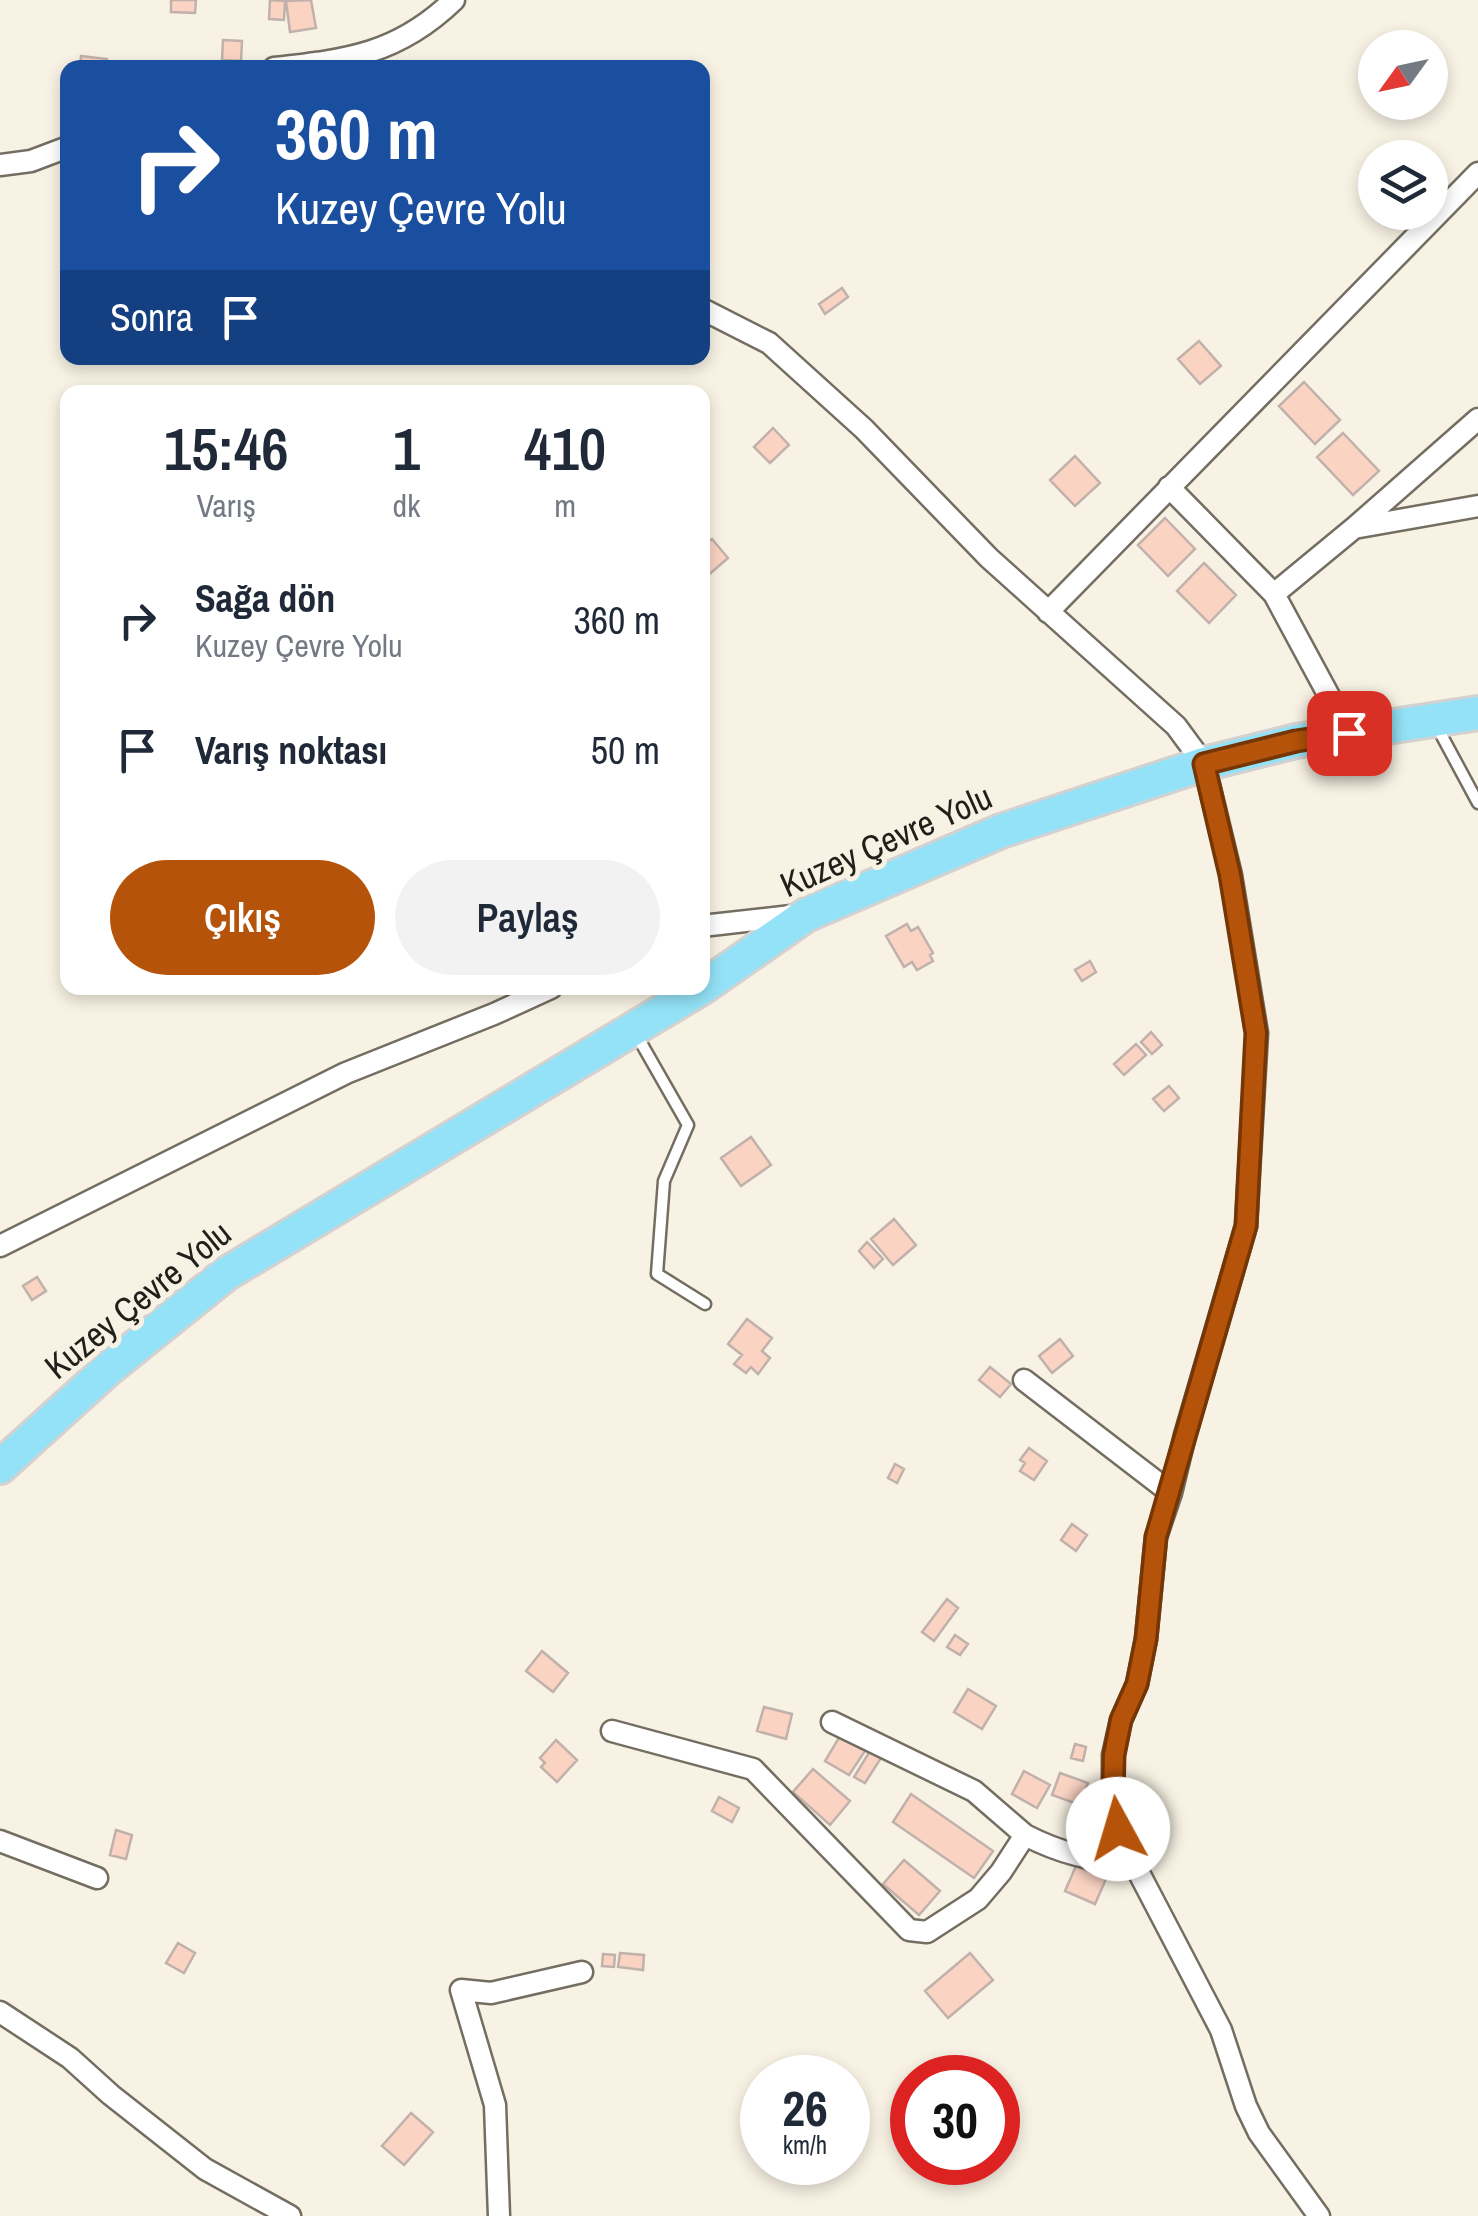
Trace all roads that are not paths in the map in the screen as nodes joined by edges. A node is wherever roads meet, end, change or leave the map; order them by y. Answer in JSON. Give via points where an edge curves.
{"nodes":[{"id":1,"x":454,"y":0,"type":"edge"},
{"id":2,"x":344,"y":60,"type":"edge"},
{"id":3,"x":60,"y":150,"type":"edge"},
{"id":4,"x":0,"y":165,"type":"edge"},
{"id":5,"x":1478,"y":173,"type":"edge"},
{"id":6,"x":710,"y":313,"type":"edge"},
{"id":7,"x":1478,"y":418,"type":"edge"},
{"id":8,"x":1169,"y":487,"type":"junction"},
{"id":9,"x":1478,"y":506,"type":"edge"},
{"id":10,"x":1354,"y":528,"type":"junction"},
{"id":11,"x":1274,"y":594,"type":"junction"},
{"id":12,"x":1048,"y":612,"type":"junction"},
{"id":13,"x":1478,"y":713,"type":"edge"},
{"id":14,"x":1433,"y":720,"type":"junction"},
{"id":15,"x":1349,"y":733,"type":"junction"},
{"id":16,"x":1204,"y":764,"type":"junction"},
{"id":17,"x":1478,"y":803,"type":"edge"},
{"id":18,"x":806,"y":915,"type":"junction"},
{"id":19,"x":710,"y":925,"type":"edge"},
{"id":20,"x":710,"y":983,"type":"edge"},
{"id":21,"x":536,"y":995,"type":"edge"},
{"id":22,"x":691,"y":995,"type":"edge"},
{"id":23,"x":633,"y":1029,"type":"junction"},
{"id":24,"x":0,"y":1246,"type":"edge"},
{"id":25,"x":705,"y":1304,"type":"dead end"},
{"id":26,"x":1024,"y":1380,"type":"dead end"},
{"id":27,"x":0,"y":1467,"type":"edge"},
{"id":28,"x":1171,"y":1493,"type":"junction"},
{"id":29,"x":832,"y":1722,"type":"dead end"},
{"id":30,"x":612,"y":1731,"type":"dead end"},
{"id":31,"x":1025,"y":1835,"type":"junction"},
{"id":32,"x":0,"y":1841,"type":"edge"},
{"id":33,"x":1131,"y":1860,"type":"junction"},
{"id":34,"x":96,"y":1878,"type":"dead end"},
{"id":35,"x":582,"y":1972,"type":"dead end"},
{"id":36,"x":0,"y":2012,"type":"edge"},
{"id":37,"x":290,"y":2216,"type":"edge"},
{"id":38,"x":500,"y":2216,"type":"edge"},
{"id":39,"x":1318,"y":2216,"type":"edge"}],
"edges":[{"from":1,"to":2,"type":"street","via":[[397,43]]},
{"from":3,"to":4,"type":"street"},
{"from":5,"to":8,"type":"street"},
{"from":6,"to":12,"type":"street","via":[[769,343]]},
{"from":7,"to":10,"type":"street"},
{"from":8,"to":11,"type":"street"},
{"from":8,"to":12,"type":"street"},
{"from":9,"to":10,"type":"street"},
{"from":10,"to":11,"type":"street"},
{"from":11,"to":15,"type":"street"},
{"from":12,"to":16,"type":"street","via":[[1176,726]]},
{"from":13,"to":14,"type":"main road","name":"Kuzey Çevre Yolu"},
{"from":14,"to":15,"type":"main road","name":"Kuzey Çevre Yolu"},
{"from":14,"to":17,"type":"lane"},
{"from":15,"to":16,"type":"main road","name":"Kuzey Çevre Yolu"},
{"from":16,"to":18,"type":"main road","name":"Kuzey Çevre Yolu","via":[[1000,831]]},
{"from":16,"to":28,"type":"street","via":[[1256,1033],[1246,1226]]},
{"from":18,"to":19,"type":"street"},
{"from":18,"to":20,"type":"main road","name":"Kuzey Çevre Yolu"},
{"from":21,"to":24,"type":"street","via":[[346,1073]]},
{"from":22,"to":23,"type":"main road","name":"Kuzey Çevre Yolu"},
{"from":23,"to":25,"type":"lane","via":[[688,1126],[664,1182],[657,1274]]},
{"from":23,"to":27,"type":"main road","name":"Kuzey Çevre Yolu","via":[[226,1274]]},
{"from":26,"to":28,"type":"street"},
{"from":28,"to":33,"type":"street","via":[[1156,1537],[1137,1684],[1114,1755],[1118,1829]]},
{"from":29,"to":31,"type":"street","via":[[974,1791]]},
{"from":30,"to":31,"type":"street","via":[[753,1769],[909,1930],[927,1932],[978,1898]]},
{"from":31,"to":33,"type":"street","via":[[1087,1857]]},
{"from":32,"to":34,"type":"street"},
{"from":33,"to":39,"type":"street","via":[[1221,2030],[1259,2134]]},
{"from":35,"to":38,"type":"street","via":[[491,1993],[461,1990],[495,2105]]},
{"from":36,"to":37,"type":"street","via":[[70,2058],[204,2169]]}]}
